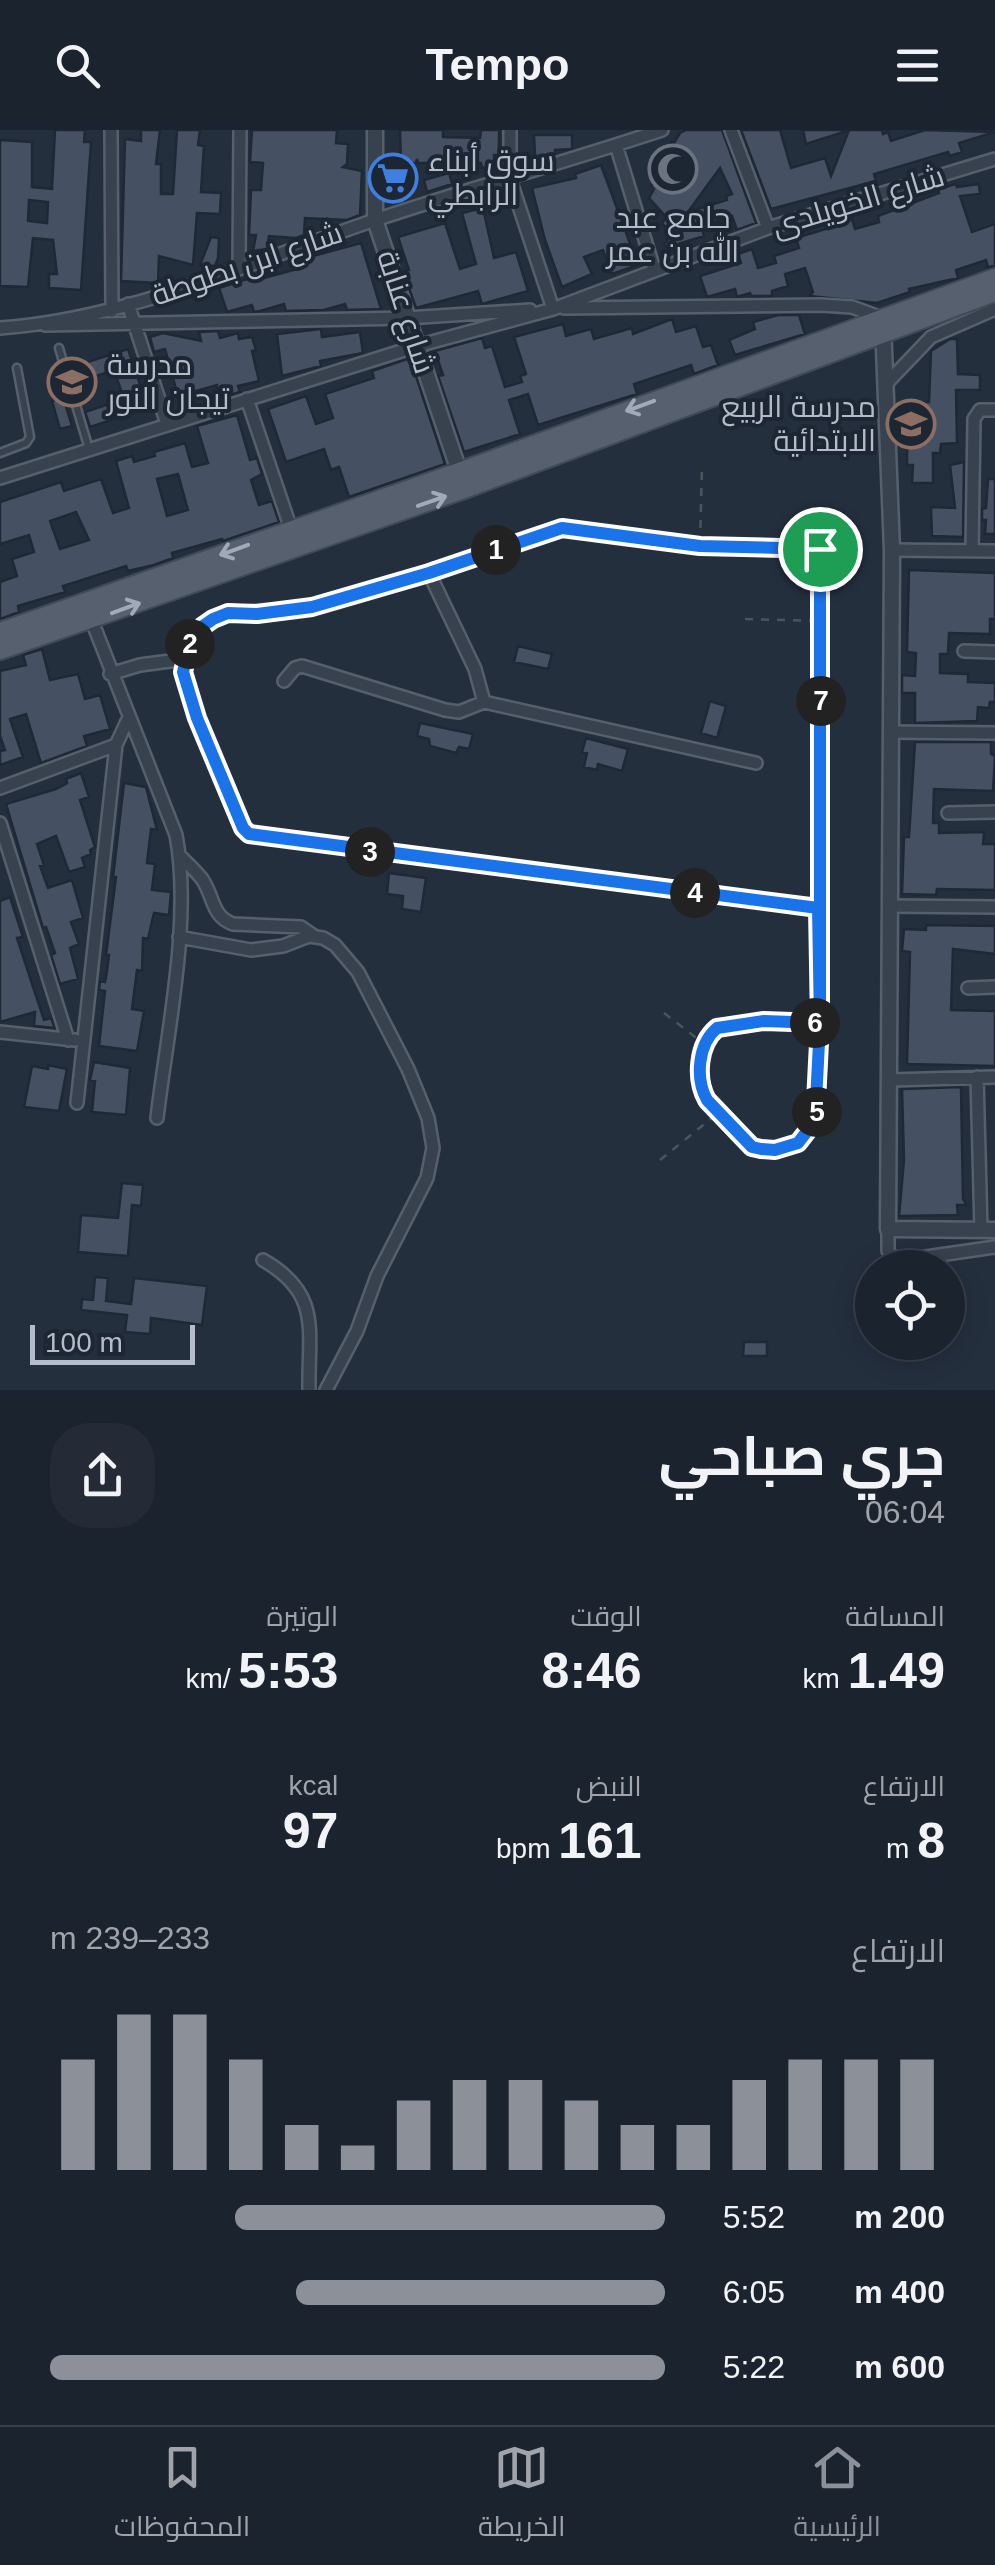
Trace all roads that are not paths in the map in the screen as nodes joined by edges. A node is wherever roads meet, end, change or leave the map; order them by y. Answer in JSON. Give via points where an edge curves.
{"nodes":[{"id":1,"x":111,"y":130,"type":"edge"},
{"id":2,"x":240,"y":130,"type":"edge"},
{"id":3,"x":375,"y":130,"type":"edge"},
{"id":4,"x":510,"y":130,"type":"edge"},
{"id":5,"x":662,"y":130,"type":"edge"},
{"id":6,"x":731,"y":130,"type":"edge"},
{"id":7,"x":635,"y":134,"type":"edge"},
{"id":8,"x":616,"y":145,"type":"junction"},
{"id":9,"x":995,"y":159,"type":"edge"},
{"id":10,"x":510,"y":180,"type":"junction"},
{"id":11,"x":375,"y":220,"type":"junction"},
{"id":12,"x":768,"y":228,"type":"junction"},
{"id":13,"x":239,"y":268,"type":"junction"},
{"id":14,"x":654,"y":269,"type":"junction"},
{"id":15,"x":995,"y":278,"type":"edge"},
{"id":16,"x":995,"y":292,"type":"edge"},
{"id":17,"x":128,"y":304,"type":"junction"},
{"id":18,"x":111,"y":308,"type":"junction"},
{"id":19,"x":553,"y":308,"type":"junction"},
{"id":20,"x":995,"y":310,"type":"edge"},
{"id":21,"x":407,"y":318,"type":"junction"},
{"id":22,"x":45,"y":325,"type":"junction"},
{"id":23,"x":114,"y":325,"type":"junction"},
{"id":24,"x":134,"y":325,"type":"junction"},
{"id":25,"x":884,"y":325,"type":"junction"},
{"id":26,"x":0,"y":328,"type":"edge"},
{"id":27,"x":417,"y":346,"type":"junction"},
{"id":28,"x":59,"y":348,"type":"dead end"},
{"id":29,"x":17,"y":368,"type":"dead end"},
{"id":30,"x":887,"y":383,"type":"junction"},
{"id":31,"x":247,"y":399,"type":"junction"},
{"id":32,"x":995,"y":410,"type":"edge"},
{"id":33,"x":167,"y":424,"type":"junction"},
{"id":34,"x":90,"y":449,"type":"junction"},
{"id":35,"x":0,"y":453,"type":"edge"},
{"id":36,"x":0,"y":478,"type":"edge"},
{"id":37,"x":462,"y":481,"type":"junction"},
{"id":38,"x":291,"y":529,"type":"junction"},
{"id":39,"x":892,"y":550,"type":"junction"},
{"id":40,"x":972,"y":551,"type":"junction"},
{"id":41,"x":995,"y":551,"type":"edge"},
{"id":42,"x":89,"y":612,"type":"junction"},
{"id":43,"x":0,"y":632,"type":"edge"},
{"id":44,"x":0,"y":650,"type":"edge"},
{"id":45,"x":964,"y":651,"type":"dead end"},
{"id":46,"x":995,"y":652,"type":"edge"},
{"id":47,"x":110,"y":674,"type":"junction"},
{"id":48,"x":284,"y":681,"type":"dead end"},
{"id":49,"x":484,"y":702,"type":"junction"},
{"id":50,"x":128,"y":718,"type":"junction"},
{"id":51,"x":890,"y":732,"type":"junction"},
{"id":52,"x":995,"y":733,"type":"edge"},
{"id":53,"x":116,"y":746,"type":"junction"},
{"id":54,"x":756,"y":763,"type":"dead end"},
{"id":55,"x":0,"y":788,"type":"edge"},
{"id":56,"x":995,"y":812,"type":"edge"},
{"id":57,"x":948,"y":813,"type":"dead end"},
{"id":58,"x":0,"y":823,"type":"edge"},
{"id":59,"x":179,"y":855,"type":"junction"},
{"id":60,"x":888,"y":906,"type":"junction"},
{"id":61,"x":995,"y":907,"type":"edge"},
{"id":62,"x":314,"y":936,"type":"junction"},
{"id":63,"x":179,"y":937,"type":"junction"},
{"id":64,"x":995,"y":987,"type":"edge"},
{"id":65,"x":968,"y":988,"type":"dead end"},
{"id":66,"x":0,"y":1032,"type":"edge"},
{"id":67,"x":68,"y":1040,"type":"junction"},
{"id":68,"x":84,"y":1041,"type":"junction"},
{"id":69,"x":978,"y":1077,"type":"junction"},
{"id":70,"x":995,"y":1078,"type":"edge"},
{"id":71,"x":891,"y":1080,"type":"junction"},
{"id":72,"x":77,"y":1103,"type":"dead end"},
{"id":73,"x":157,"y":1118,"type":"dead end"},
{"id":74,"x":888,"y":1229,"type":"junction"},
{"id":75,"x":988,"y":1230,"type":"edge"},
{"id":76,"x":995,"y":1247,"type":"edge"},
{"id":77,"x":263,"y":1260,"type":"dead end"},
{"id":78,"x":309,"y":1390,"type":"edge"},
{"id":79,"x":326,"y":1390,"type":"edge"}],
"edges":[{"from":1,"to":18,"type":"street"},
{"from":2,"to":13,"type":"street"},
{"from":3,"to":11,"type":"street","name":"شارع عنابة"},
{"from":4,"to":10,"type":"street"},
{"from":5,"to":7,"type":"street","name":"شارع ابن بطوطة"},
{"from":6,"to":12,"type":"street"},
{"from":7,"to":8,"type":"street","name":"شارع ابن بطوطة"},
{"from":8,"to":10,"type":"street","name":"شارع ابن بطوطة"},
{"from":8,"to":14,"type":"street"},
{"from":9,"to":12,"type":"street","name":"شارع الخويلدى"},
{"from":10,"to":11,"type":"street","name":"شارع ابن بطوطة"},
{"from":10,"to":19,"type":"street"},
{"from":11,"to":13,"type":"street","name":"شارع ابن بطوطة"},
{"from":11,"to":21,"type":"street","name":"شارع عنابة"},
{"from":12,"to":14,"type":"street","name":"شارع الخويلدى"},
{"from":13,"to":17,"type":"street","name":"شارع ابن بطوطة"},
{"from":14,"to":19,"type":"street","name":"شارع الخويلدى"},
{"from":15,"to":25,"type":"main road"},
{"from":16,"to":25,"type":"main road"},
{"from":17,"to":18,"type":"street","name":"شارع ابن بطوطة"},
{"from":17,"to":24,"type":"street"},
{"from":18,"to":22,"type":"street","name":"شارع ابن بطوطة"},
{"from":18,"to":23,"type":"street"},
{"from":19,"to":21,"type":"street"},
{"from":19,"to":25,"type":"street","via":[[821,305],[852,307]]},
{"from":19,"to":27,"type":"street"},
{"from":20,"to":30,"type":"street","via":[[931,337]]},
{"from":21,"to":24,"type":"street"},
{"from":21,"to":27,"type":"street","name":"شارع عنابة"},
{"from":22,"to":23,"type":"street"},
{"from":22,"to":26,"type":"street","name":"شارع ابن بطوطة"},
{"from":23,"to":24,"type":"street"},
{"from":24,"to":33,"type":"street"},
{"from":25,"to":30,"type":"street"},
{"from":25,"to":37,"type":"main road"},
{"from":27,"to":31,"type":"street"},
{"from":27,"to":37,"type":"street","name":"شارع عنابة"},
{"from":28,"to":34,"type":"lane"},
{"from":29,"to":35,"type":"lane","via":[[30,437]]},
{"from":30,"to":39,"type":"street"},
{"from":31,"to":33,"type":"street"},
{"from":31,"to":38,"type":"street"},
{"from":32,"to":40,"type":"street","via":[[980,410],[974,419]]},
{"from":33,"to":34,"type":"street"},
{"from":34,"to":36,"type":"street"},
{"from":37,"to":38,"type":"main road"},
{"from":42,"to":37,"type":"main road","one_way":true},
{"from":38,"to":42,"type":"main road","one_way":true},
{"from":39,"to":40,"type":"street"},
{"from":39,"to":51,"type":"street"},
{"from":40,"to":41,"type":"street"},
{"from":42,"to":43,"type":"main road"},
{"from":42,"to":44,"type":"main road"},
{"from":42,"to":47,"type":"street"},
{"from":45,"to":46,"type":"street"},
{"from":47,"to":49,"type":"street","via":[[185,659],[203,626],[228,613],[312,607],[429,573]]},
{"from":47,"to":50,"type":"street"},
{"from":48,"to":49,"type":"street","via":[[302,666],[444,710]]},
{"from":49,"to":54,"type":"street"},
{"from":50,"to":53,"type":"street"},
{"from":50,"to":59,"type":"street"},
{"from":51,"to":52,"type":"street"},
{"from":51,"to":60,"type":"street"},
{"from":53,"to":55,"type":"street"},
{"from":53,"to":68,"type":"street"},
{"from":56,"to":57,"type":"street"},
{"from":58,"to":67,"type":"street"},
{"from":59,"to":62,"type":"street","via":[[203,880],[223,920],[301,927]]},
{"from":59,"to":63,"type":"street"},
{"from":60,"to":61,"type":"street"},
{"from":60,"to":71,"type":"street"},
{"from":62,"to":63,"type":"street","via":[[251,950]]},
{"from":62,"to":79,"type":"street","via":[[335,945],[358,972],[408,1069],[433,1148],[358,1332]]},
{"from":63,"to":73,"type":"street"},
{"from":64,"to":65,"type":"street"},
{"from":66,"to":67,"type":"street"},
{"from":67,"to":68,"type":"street"},
{"from":68,"to":72,"type":"street"},
{"from":69,"to":70,"type":"street"},
{"from":69,"to":71,"type":"street"},
{"from":69,"to":75,"type":"street"},
{"from":71,"to":74,"type":"street"},
{"from":74,"to":75,"type":"street"},
{"from":74,"to":76,"type":"street","via":[[888,1251],[906,1260]]},
{"from":77,"to":78,"type":"street","via":[[292,1280],[306,1302]]}]}
